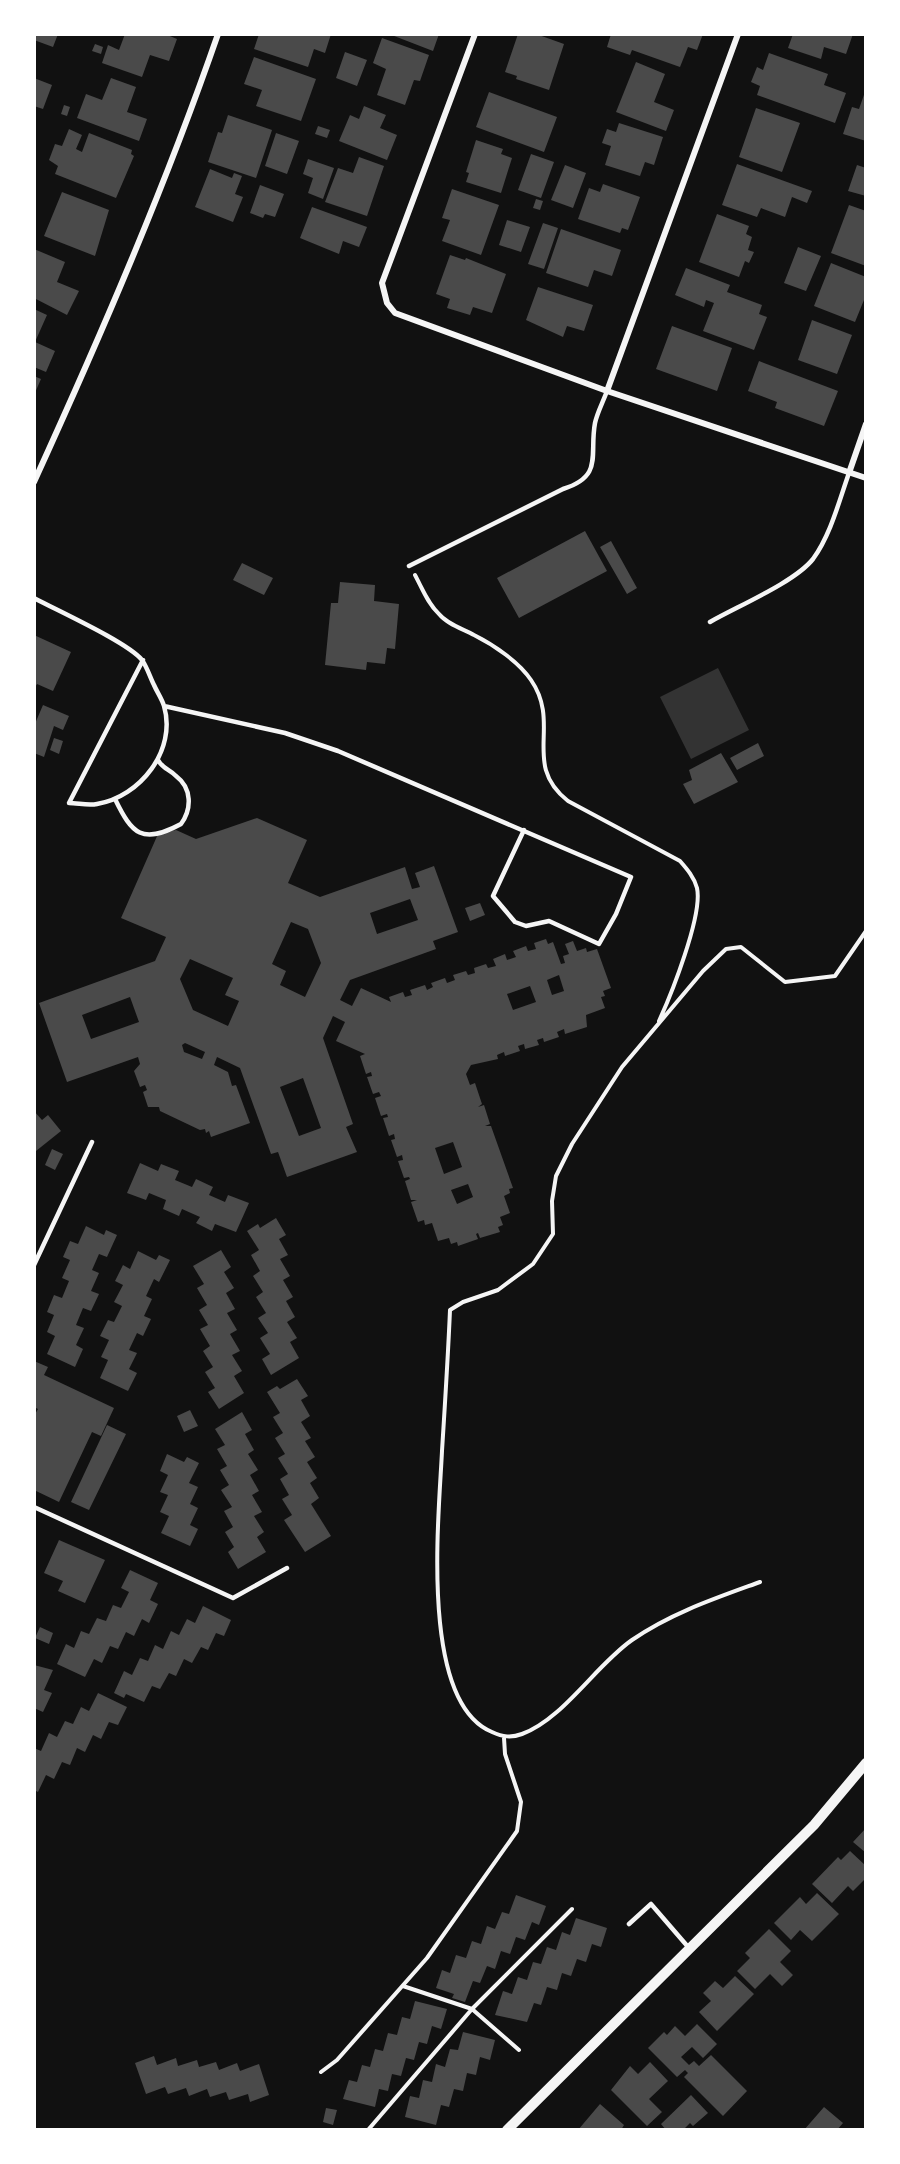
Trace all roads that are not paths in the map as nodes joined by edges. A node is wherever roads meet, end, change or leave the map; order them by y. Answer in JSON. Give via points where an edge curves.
{"nodes":[{"id":1,"x":218,"y":34,"type":"edge"},
{"id":2,"x":475,"y":34,"type":"edge"},
{"id":3,"x":738,"y":34,"type":"edge"},
{"id":4,"x":606,"y":391,"type":"junction"},
{"id":5,"x":866,"y":424,"type":"edge"},
{"id":6,"x":849,"y":473,"type":"junction"},
{"id":7,"x":866,"y":478,"type":"edge"},
{"id":8,"x":34,"y":482,"type":"edge"},
{"id":9,"x":409,"y":566,"type":"road end"},
{"id":10,"x":34,"y":598,"type":"edge"},
{"id":11,"x":710,"y":622,"type":"dead end"},
{"id":12,"x":142,"y":660,"type":"junction"},
{"id":13,"x":164,"y":706,"type":"junction"},
{"id":14,"x":158,"y":760,"type":"junction"},
{"id":15,"x":115,"y":799,"type":"junction"},
{"id":16,"x":524,"y":830,"type":"junction"},
{"id":17,"x":92,"y":1142,"type":"dead end"},
{"id":18,"x":34,"y":1265,"type":"edge"},
{"id":19,"x":34,"y":1507,"type":"edge"},
{"id":20,"x":287,"y":1568,"type":"dead end"},
{"id":21,"x":866,"y":1763,"type":"edge"},
{"id":22,"x":629,"y":1924,"type":"dead end"},
{"id":23,"x":689,"y":1948,"type":"junction"},
{"id":24,"x":507,"y":2130,"type":"edge"}],
"edges":[{"from":1,"to":8,"type":"street","via":[[166,177],[106,324]]},
{"from":2,"to":4,"type":"street","via":[[382,283],[387,303],[395,313]]},
{"from":3,"to":4,"type":"street"},
{"from":4,"to":6,"type":"street"},
{"from":4,"to":9,"type":"lane","via":[[595,424],[593,462],[577,484]]},
{"from":5,"to":6,"type":"street"},
{"from":6,"to":7,"type":"street"},
{"from":6,"to":11,"type":"lane","via":[[828,532],[812,561],[787,580]]},
{"from":10,"to":12,"type":"lane","via":[[129,648]]},
{"from":12,"to":13,"type":"lane"},
{"from":12,"to":15,"type":"lane","via":[[69,803],[95,805]]},
{"from":13,"to":14,"type":"lane","via":[[166,733]]},
{"from":13,"to":16,"type":"lane","via":[[312,741]]},
{"from":14,"to":15,"type":"lane","via":[[136,786]]},
{"from":14,"to":15,"type":"lane","via":[[186,788],[188,811],[181,824],[139,834],[127,825]]},
{"from":16,"to":16,"type":"lane","via":[[631,877],[599,944],[549,921],[526,926],[515,922],[493,896]]},
{"from":17,"to":18,"type":"lane"},
{"from":19,"to":20,"type":"lane","via":[[233,1598]]},
{"from":21,"to":23,"type":"street","via":[[814,1824]]},
{"from":22,"to":23,"type":"lane","via":[[651,1904]]},
{"from":23,"to":24,"type":"street"}]}
